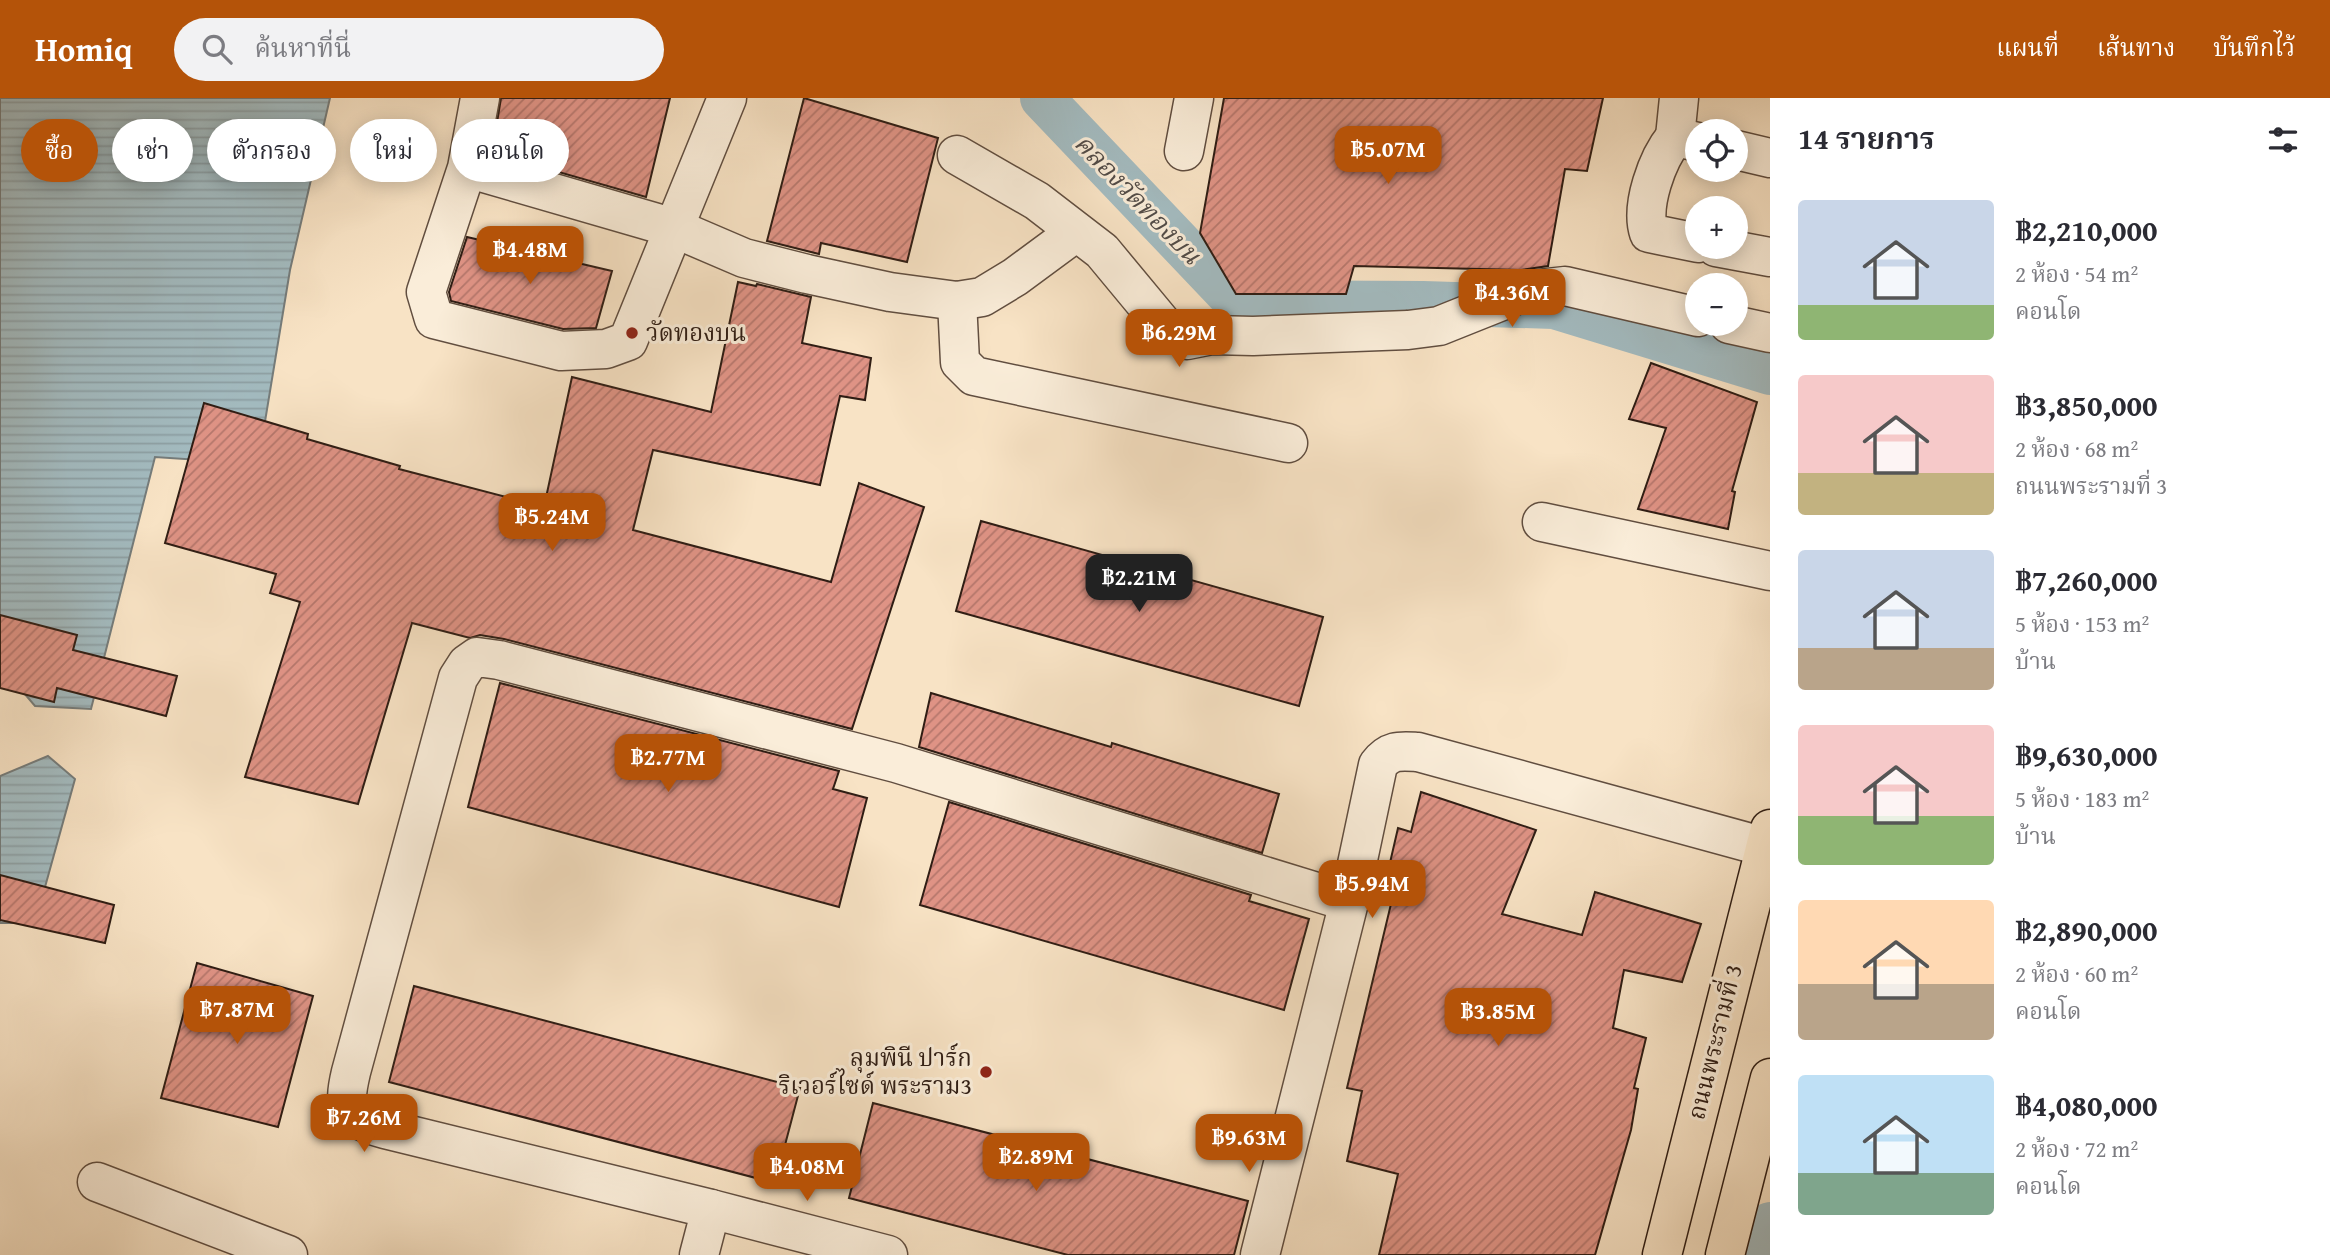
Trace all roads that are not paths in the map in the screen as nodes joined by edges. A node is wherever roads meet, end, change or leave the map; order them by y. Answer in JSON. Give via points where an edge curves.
{"nodes":[{"id":1,"x":480,"y":98,"type":"edge"},
{"id":2,"x":727,"y":98,"type":"edge"},
{"id":3,"x":1194,"y":98,"type":"edge"},
{"id":4,"x":1679,"y":98,"type":"edge"},
{"id":5,"x":476,"y":119,"type":"edge"},
{"id":6,"x":1685,"y":133,"type":"edge"},
{"id":7,"x":1685,"y":140,"type":"edge"},
{"id":8,"x":1184,"y":151,"type":"dead end"},
{"id":9,"x":1748,"y":153,"type":"edge"},
{"id":10,"x":957,"y":155,"type":"dead end"},
{"id":11,"x":1770,"y":158,"type":"edge"},
{"id":12,"x":462,"y":182,"type":"edge"},
{"id":13,"x":515,"y":182,"type":"edge"},
{"id":14,"x":674,"y":229,"type":"junction"},
{"id":15,"x":1076,"y":232,"type":"junction"},
{"id":16,"x":1685,"y":240,"type":"edge"},
{"id":17,"x":1748,"y":253,"type":"edge"},
{"id":18,"x":1770,"y":257,"type":"edge"},
{"id":19,"x":957,"y":301,"type":"junction"},
{"id":20,"x":1685,"y":314,"type":"edge"},
{"id":21,"x":1748,"y":328,"type":"edge"},
{"id":22,"x":1770,"y":333,"type":"edge"},
{"id":23,"x":1288,"y":443,"type":"dead end"},
{"id":24,"x":1542,"y":522,"type":"dead end"},
{"id":25,"x":1770,"y":571,"type":"edge"},
{"id":26,"x":1768,"y":838,"type":"edge"},
{"id":27,"x":1349,"y":902,"type":"junction"},
{"id":28,"x":1770,"y":1078,"type":"edge"},
{"id":29,"x":97,"y":1182,"type":"dead end"},
{"id":30,"x":704,"y":1235,"type":"edge"},
{"id":31,"x":1665,"y":1239,"type":"edge"},
{"id":32,"x":288,"y":1255,"type":"edge"},
{"id":33,"x":888,"y":1255,"type":"edge"},
{"id":34,"x":1260,"y":1255,"type":"edge"},
{"id":35,"x":1689,"y":1255,"type":"edge"},
{"id":36,"x":1725,"y":1255,"type":"edge"}],
"edges":[{"from":1,"to":5,"type":"street"},
{"from":2,"to":14,"type":"street"},
{"from":3,"to":8,"type":"street"},
{"from":4,"to":6,"type":"street"},
{"from":7,"to":16,"type":"street","via":[[1662,153],[1644,219],[1649,233]]},
{"from":9,"to":11,"type":"street"},
{"from":10,"to":15,"type":"street","via":[[1037,201]]},
{"from":12,"to":14,"type":"street","via":[[426,292],[434,319],[561,351],[606,349],[628,341]]},
{"from":13,"to":14,"type":"street"},
{"from":14,"to":19,"type":"street","via":[[744,258],[890,292]]},
{"from":15,"to":19,"type":"street","via":[[982,297]]},
{"from":15,"to":20,"type":"street","via":[[1102,251],[1165,327],[1187,341],[1212,335],[1439,326],[1529,290],[1565,286]]},
{"from":17,"to":18,"type":"street"},
{"from":19,"to":23,"type":"street","via":[[960,362],[974,376]]},
{"from":21,"to":22,"type":"street"},
{"from":24,"to":25,"type":"street"},
{"from":26,"to":27,"type":"street","via":[[1419,752],[1397,751],[1385,755],[1378,765]]},
{"from":26,"to":31,"type":"main road","name":"ถนนพระรามที่ 3"},
{"from":27,"to":30,"type":"street","via":[[896,763],[477,657],[458,678],[351,1072],[348,1110],[365,1124]]},
{"from":27,"to":34,"type":"street"},
{"from":28,"to":36,"type":"main road"},
{"from":29,"to":32,"type":"street"},
{"from":30,"to":33,"type":"street"},
{"from":31,"to":35,"type":"main road"}]}
